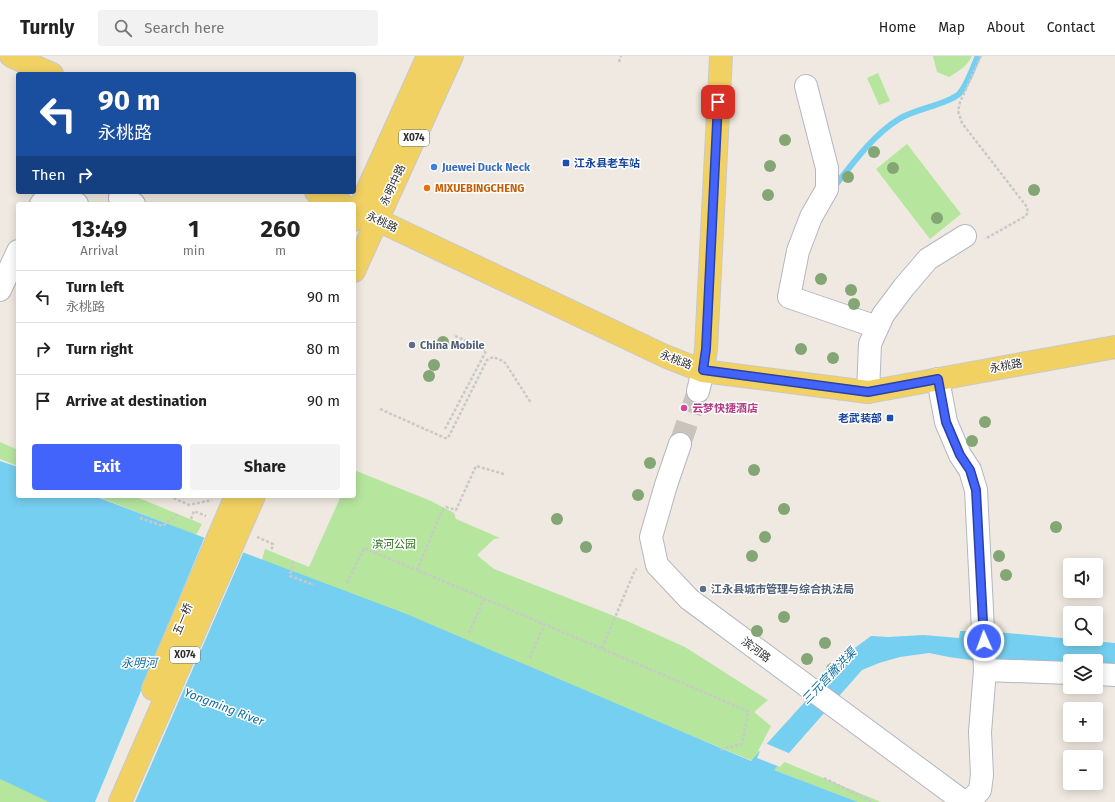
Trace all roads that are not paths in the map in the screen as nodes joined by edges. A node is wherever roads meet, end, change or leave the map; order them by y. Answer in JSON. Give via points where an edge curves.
{"nodes":[{"id":1,"x":11,"y":56,"type":"edge"},
{"id":2,"x":428,"y":56,"type":"edge"},
{"id":3,"x":452,"y":56,"type":"edge"},
{"id":4,"x":721,"y":56,"type":"edge"},
{"id":5,"x":47,"y":72,"type":"edge"},
{"id":6,"x":806,"y":86,"type":"dead end"},
{"id":7,"x":320,"y":194,"type":"edge"},
{"id":8,"x":43,"y":202,"type":"edge"},
{"id":9,"x":73,"y":202,"type":"edge"},
{"id":10,"x":336,"y":202,"type":"edge"},
{"id":11,"x":357,"y":213,"type":"edge"},
{"id":12,"x":356,"y":232,"type":"edge"},
{"id":13,"x":975,"y":238,"type":"road end"},
{"id":14,"x":16,"y":255,"type":"edge"},
{"id":15,"x":0,"y":290,"type":"edge"},
{"id":16,"x":878,"y":327,"type":"junction"},
{"id":17,"x":1115,"y":347,"type":"edge"},
{"id":18,"x":938,"y":379,"type":"junction"},
{"id":19,"x":701,"y":381,"type":"junction"},
{"id":20,"x":868,"y":392,"type":"junction"},
{"id":21,"x":680,"y":444,"type":"tunnel mouth"},
{"id":22,"x":238,"y":500,"type":"edge"},
{"id":23,"x":984,"y":667,"type":"junction"},
{"id":24,"x":1063,"y":673,"type":"edge"},
{"id":25,"x":1103,"y":674,"type":"edge"},
{"id":26,"x":1115,"y":675,"type":"edge"},
{"id":27,"x":104,"y":802,"type":"edge"},
{"id":28,"x":120,"y":802,"type":"edge"},
{"id":29,"x":963,"y":802,"type":"edge"}],
"edges":[{"from":1,"to":5,"type":"main road"},
{"from":2,"to":11,"type":"main road","name":"永明中路","number":"X074"},
{"from":3,"to":11,"type":"main road","name":"永明中路","number":"X074"},
{"from":4,"to":19,"type":"main road","via":[[706,349]]},
{"from":6,"to":16,"type":"street","via":[[827,168],[827,189],[811,216],[798,251],[789,297]]},
{"from":7,"to":10,"type":"main road","name":"永桃路"},
{"from":8,"to":9,"type":"street","via":[[48,196],[60,196]]},
{"from":11,"to":12,"type":"main road","name":"永明中路","number":"X074"},
{"from":11,"to":19,"type":"main road","name":"永桃路","via":[[667,357]]},
{"from":13,"to":16,"type":"street","via":[[928,259],[887,309]]},
{"from":14,"to":15,"type":"street"},
{"from":16,"to":20,"type":"street","via":[[870,344]]},
{"from":17,"to":18,"type":"main road","name":"永桃路"},
{"from":18,"to":20,"type":"main road","name":"永桃路"},
{"from":18,"to":23,"type":"street","via":[[946,422],[960,455],[970,470],[976,490]]},
{"from":19,"to":20,"type":"main road","name":"永桃路"},
{"from":21,"to":29,"type":"street","name":"滨河路","via":[[650,537],[657,565],[689,599]]},
{"from":22,"to":27,"type":"main road","name":"五一桥","number":"X074"},
{"from":22,"to":28,"type":"main road","name":"五一桥","number":"X074"},
{"from":23,"to":24,"type":"street"},
{"from":23,"to":29,"type":"street","via":[[980,790],[970,801]]},
{"from":25,"to":26,"type":"street"}]}
